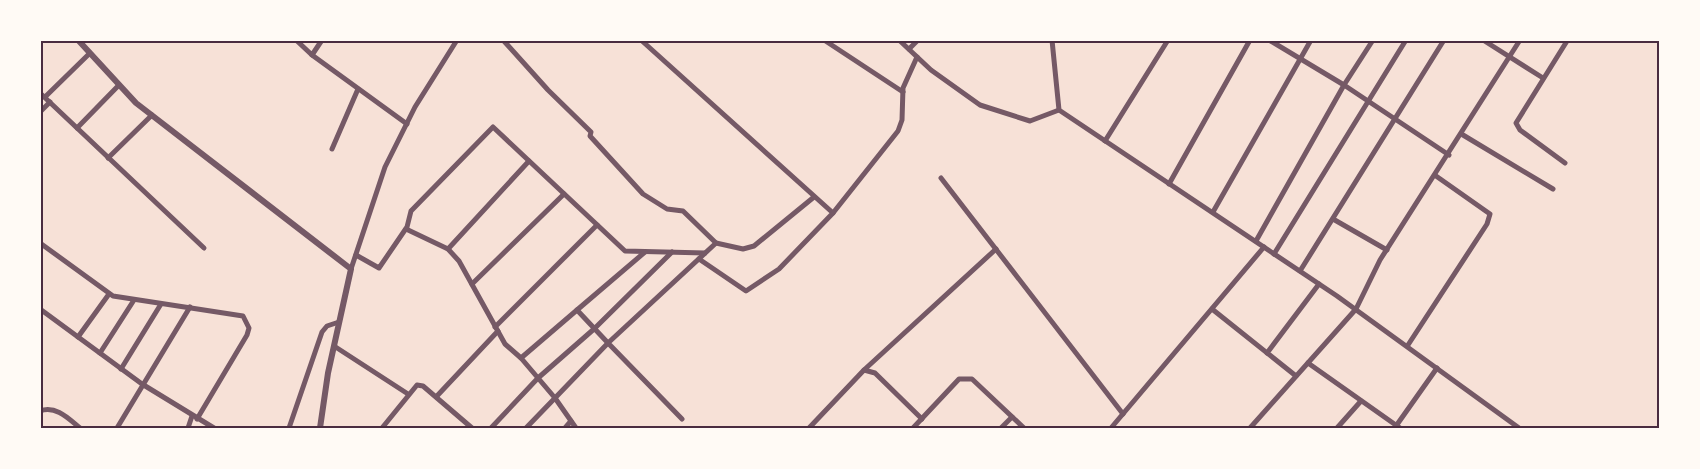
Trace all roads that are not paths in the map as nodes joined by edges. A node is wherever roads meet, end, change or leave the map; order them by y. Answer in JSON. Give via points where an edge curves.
{"nodes":[{"id":1,"x":78,"y":40,"type":"edge"},
{"id":2,"x":296,"y":40,"type":"edge"},
{"id":3,"x":322,"y":40,"type":"edge"},
{"id":4,"x":457,"y":40,"type":"edge"},
{"id":5,"x":503,"y":40,"type":"edge"},
{"id":6,"x":641,"y":40,"type":"edge"},
{"id":7,"x":824,"y":40,"type":"edge"},
{"id":8,"x":899,"y":40,"type":"edge"},
{"id":9,"x":918,"y":40,"type":"edge"},
{"id":10,"x":1168,"y":40,"type":"edge"},
{"id":11,"x":1250,"y":40,"type":"edge"},
{"id":12,"x":1269,"y":40,"type":"edge"},
{"id":13,"x":1311,"y":40,"type":"edge"},
{"id":14,"x":1373,"y":40,"type":"edge"},
{"id":15,"x":1406,"y":40,"type":"edge"},
{"id":16,"x":1444,"y":40,"type":"edge"},
{"id":17,"x":1482,"y":40,"type":"edge"},
{"id":18,"x":1520,"y":40,"type":"edge"},
{"id":19,"x":1567,"y":41,"type":"edge"},
{"id":20,"x":1053,"y":42,"type":"edge"},
{"id":21,"x":909,"y":49,"type":"junction"},
{"id":22,"x":90,"y":53,"type":"junction"},
{"id":23,"x":312,"y":55,"type":"junction"},
{"id":24,"x":917,"y":57,"type":"junction"},
{"id":25,"x":1510,"y":57,"type":"junction"},
{"id":26,"x":1300,"y":59,"type":"junction"},
{"id":27,"x":1543,"y":78,"type":"junction"},
{"id":28,"x":119,"y":85,"type":"junction"},
{"id":29,"x":1344,"y":85,"type":"junction"},
{"id":30,"x":358,"y":89,"type":"junction"},
{"id":31,"x":903,"y":92,"type":"junction"},
{"id":32,"x":45,"y":97,"type":"edge"},
{"id":33,"x":1368,"y":101,"type":"junction"},
{"id":34,"x":1059,"y":110,"type":"junction"},
{"id":35,"x":40,"y":112,"type":"edge"},
{"id":36,"x":152,"y":115,"type":"junction"},
{"id":37,"x":1394,"y":120,"type":"junction"},
{"id":38,"x":406,"y":124,"type":"junction"},
{"id":39,"x":77,"y":128,"type":"junction"},
{"id":40,"x":1462,"y":135,"type":"junction"},
{"id":41,"x":1105,"y":141,"type":"junction"},
{"id":42,"x":332,"y":149,"type":"dead end"},
{"id":43,"x":1449,"y":155,"type":"junction"},
{"id":44,"x":108,"y":158,"type":"junction"},
{"id":45,"x":529,"y":160,"type":"junction"},
{"id":46,"x":1565,"y":163,"type":"dead end"},
{"id":47,"x":1436,"y":176,"type":"junction"},
{"id":48,"x":941,"y":178,"type":"dead end"},
{"id":49,"x":1169,"y":184,"type":"junction"},
{"id":50,"x":1553,"y":189,"type":"dead end"},
{"id":51,"x":564,"y":194,"type":"junction"},
{"id":52,"x":814,"y":196,"type":"junction"},
{"id":53,"x":1213,"y":212,"type":"junction"},
{"id":54,"x":833,"y":213,"type":"junction"},
{"id":55,"x":1333,"y":219,"type":"junction"},
{"id":56,"x":597,"y":225,"type":"junction"},
{"id":57,"x":406,"y":229,"type":"junction"},
{"id":58,"x":1256,"y":241,"type":"junction"},
{"id":59,"x":40,"y":243,"type":"edge"},
{"id":60,"x":716,"y":243,"type":"junction"},
{"id":61,"x":1263,"y":247,"type":"junction"},
{"id":62,"x":204,"y":248,"type":"dead end"},
{"id":63,"x":448,"y":249,"type":"junction"},
{"id":64,"x":996,"y":249,"type":"junction"},
{"id":65,"x":1387,"y":250,"type":"junction"},
{"id":66,"x":645,"y":252,"type":"junction"},
{"id":67,"x":672,"y":252,"type":"junction"},
{"id":68,"x":705,"y":253,"type":"junction"},
{"id":69,"x":1274,"y":254,"type":"junction"},
{"id":70,"x":356,"y":255,"type":"junction"},
{"id":71,"x":699,"y":259,"type":"junction"},
{"id":72,"x":351,"y":269,"type":"junction"},
{"id":73,"x":1300,"y":271,"type":"junction"},
{"id":74,"x":472,"y":284,"type":"junction"},
{"id":75,"x":1319,"y":284,"type":"junction"},
{"id":76,"x":109,"y":294,"type":"junction"},
{"id":77,"x":134,"y":300,"type":"junction"},
{"id":78,"x":161,"y":304,"type":"junction"},
{"id":79,"x":190,"y":308,"type":"junction"},
{"id":80,"x":40,"y":309,"type":"edge"},
{"id":81,"x":1212,"y":309,"type":"junction"},
{"id":82,"x":1356,"y":309,"type":"junction"},
{"id":83,"x":577,"y":310,"type":"junction"},
{"id":84,"x":339,"y":322,"type":"junction"},
{"id":85,"x":497,"y":329,"type":"junction"},
{"id":86,"x":594,"y":329,"type":"junction"},
{"id":87,"x":78,"y":337,"type":"junction"},
{"id":88,"x":608,"y":343,"type":"junction"},
{"id":89,"x":1408,"y":345,"type":"junction"},
{"id":90,"x":334,"y":346,"type":"junction"},
{"id":91,"x":1267,"y":353,"type":"junction"},
{"id":92,"x":100,"y":354,"type":"junction"},
{"id":93,"x":521,"y":358,"type":"junction"},
{"id":94,"x":1308,"y":363,"type":"junction"},
{"id":95,"x":1437,"y":368,"type":"junction"},
{"id":96,"x":121,"y":369,"type":"junction"},
{"id":97,"x":864,"y":370,"type":"junction"},
{"id":98,"x":1296,"y":376,"type":"junction"},
{"id":99,"x":538,"y":378,"type":"junction"},
{"id":100,"x":142,"y":384,"type":"junction"},
{"id":101,"x":408,"y":394,"type":"junction"},
{"id":102,"x":436,"y":397,"type":"junction"},
{"id":103,"x":555,"y":398,"type":"junction"},
{"id":104,"x":1361,"y":401,"type":"junction"},
{"id":105,"x":40,"y":411,"type":"edge"},
{"id":106,"x":1123,"y":414,"type":"junction"},
{"id":107,"x":195,"y":417,"type":"junction"},
{"id":108,"x":1012,"y":417,"type":"junction"},
{"id":109,"x":922,"y":418,"type":"junction"},
{"id":110,"x":682,"y":419,"type":"dead end"},
{"id":111,"x":571,"y":421,"type":"junction"},
{"id":112,"x":1398,"y":427,"type":"edge"},
{"id":113,"x":80,"y":429,"type":"edge"},
{"id":114,"x":117,"y":429,"type":"edge"},
{"id":115,"x":188,"y":429,"type":"edge"},
{"id":116,"x":214,"y":429,"type":"edge"},
{"id":117,"x":289,"y":429,"type":"edge"},
{"id":118,"x":320,"y":429,"type":"edge"},
{"id":119,"x":382,"y":429,"type":"edge"},
{"id":120,"x":472,"y":429,"type":"edge"},
{"id":121,"x":491,"y":429,"type":"edge"},
{"id":122,"x":526,"y":429,"type":"edge"},
{"id":123,"x":565,"y":429,"type":"edge"},
{"id":124,"x":576,"y":429,"type":"edge"},
{"id":125,"x":809,"y":429,"type":"edge"},
{"id":126,"x":913,"y":429,"type":"edge"},
{"id":127,"x":1001,"y":429,"type":"edge"},
{"id":128,"x":1024,"y":429,"type":"edge"},
{"id":129,"x":1111,"y":429,"type":"edge"},
{"id":130,"x":1250,"y":429,"type":"edge"},
{"id":131,"x":1337,"y":429,"type":"edge"},
{"id":132,"x":1519,"y":429,"type":"edge"}],
"edges":[{"from":1,"to":22,"type":"street"},
{"from":2,"to":23,"type":"street"},
{"from":3,"to":23,"type":"street"},
{"from":4,"to":38,"type":"street"},
{"from":5,"to":60,"type":"street","via":[[591,132],[590,136],[643,194],[667,209],[683,211]]},
{"from":6,"to":52,"type":"street"},
{"from":7,"to":31,"type":"street"},
{"from":8,"to":21,"type":"street"},
{"from":9,"to":21,"type":"street"},
{"from":10,"to":41,"type":"street"},
{"from":11,"to":49,"type":"street"},
{"from":12,"to":26,"type":"street"},
{"from":13,"to":26,"type":"street"},
{"from":14,"to":29,"type":"street"},
{"from":15,"to":33,"type":"street"},
{"from":16,"to":37,"type":"street"},
{"from":17,"to":25,"type":"street"},
{"from":18,"to":25,"type":"street"},
{"from":19,"to":27,"type":"street"},
{"from":20,"to":34,"type":"street"},
{"from":21,"to":24,"type":"street"},
{"from":22,"to":28,"type":"street"},
{"from":22,"to":32,"type":"street"},
{"from":23,"to":30,"type":"street"},
{"from":24,"to":31,"type":"street"},
{"from":24,"to":34,"type":"street","via":[[980,105],[1030,121]]},
{"from":25,"to":27,"type":"street"},
{"from":25,"to":40,"type":"street"},
{"from":26,"to":29,"type":"street"},
{"from":26,"to":53,"type":"street"},
{"from":27,"to":46,"type":"street","via":[[1516,123]]},
{"from":28,"to":36,"type":"street"},
{"from":28,"to":39,"type":"street"},
{"from":29,"to":33,"type":"street"},
{"from":29,"to":58,"type":"street"},
{"from":30,"to":38,"type":"street"},
{"from":30,"to":42,"type":"street"},
{"from":31,"to":54,"type":"street","via":[[898,131]]},
{"from":32,"to":35,"type":"street"},
{"from":32,"to":39,"type":"street"},
{"from":33,"to":37,"type":"street"},
{"from":33,"to":69,"type":"street"},
{"from":34,"to":41,"type":"street"},
{"from":36,"to":44,"type":"street"},
{"from":36,"to":72,"type":"street"},
{"from":37,"to":43,"type":"street"},
{"from":37,"to":55,"type":"street"},
{"from":38,"to":70,"type":"street","via":[[385,167]]},
{"from":39,"to":44,"type":"street"},
{"from":40,"to":43,"type":"street"},
{"from":40,"to":50,"type":"street"},
{"from":41,"to":49,"type":"street"},
{"from":43,"to":47,"type":"street"},
{"from":44,"to":62,"type":"street"},
{"from":45,"to":51,"type":"street"},
{"from":45,"to":57,"type":"street","via":[[493,127],[411,211]]},
{"from":45,"to":63,"type":"street"},
{"from":47,"to":65,"type":"street"},
{"from":47,"to":89,"type":"street","via":[[1490,214],[1487,225]]},
{"from":48,"to":64,"type":"street"},
{"from":49,"to":53,"type":"street"},
{"from":51,"to":56,"type":"street"},
{"from":51,"to":74,"type":"street"},
{"from":52,"to":54,"type":"street"},
{"from":52,"to":60,"type":"street","via":[[749,248]]},
{"from":53,"to":58,"type":"street"},
{"from":54,"to":71,"type":"street","via":[[779,269],[746,291]]},
{"from":55,"to":65,"type":"street"},
{"from":55,"to":73,"type":"street"},
{"from":56,"to":66,"type":"street","via":[[625,251]]},
{"from":56,"to":85,"type":"street"},
{"from":57,"to":63,"type":"street"},
{"from":57,"to":70,"type":"street","via":[[379,268]]},
{"from":58,"to":61,"type":"street"},
{"from":59,"to":76,"type":"street"},
{"from":60,"to":68,"type":"street"},
{"from":61,"to":69,"type":"street"},
{"from":61,"to":81,"type":"street"},
{"from":63,"to":74,"type":"street"},
{"from":64,"to":97,"type":"street"},
{"from":64,"to":106,"type":"street"},
{"from":65,"to":82,"type":"street"},
{"from":66,"to":67,"type":"street"},
{"from":66,"to":83,"type":"street"},
{"from":67,"to":68,"type":"street"},
{"from":67,"to":86,"type":"street"},
{"from":68,"to":71,"type":"street"},
{"from":69,"to":73,"type":"street"},
{"from":70,"to":72,"type":"street"},
{"from":71,"to":88,"type":"street"},
{"from":72,"to":84,"type":"street"},
{"from":73,"to":75,"type":"street"},
{"from":74,"to":85,"type":"street"},
{"from":75,"to":82,"type":"street"},
{"from":75,"to":91,"type":"street"},
{"from":76,"to":77,"type":"street"},
{"from":76,"to":87,"type":"street"},
{"from":77,"to":78,"type":"street"},
{"from":77,"to":92,"type":"street"},
{"from":78,"to":79,"type":"street"},
{"from":78,"to":96,"type":"street"},
{"from":79,"to":100,"type":"street"},
{"from":79,"to":107,"type":"street","via":[[236,313],[243,316],[249,328]]},
{"from":80,"to":87,"type":"street"},
{"from":81,"to":91,"type":"street"},
{"from":81,"to":106,"type":"street"},
{"from":82,"to":89,"type":"street"},
{"from":82,"to":94,"type":"street"},
{"from":83,"to":86,"type":"street"},
{"from":83,"to":93,"type":"street"},
{"from":84,"to":90,"type":"street"},
{"from":84,"to":117,"type":"street","via":[[322,332]]},
{"from":85,"to":93,"type":"street","via":[[505,344]]},
{"from":85,"to":102,"type":"street"},
{"from":86,"to":88,"type":"street"},
{"from":86,"to":99,"type":"street"},
{"from":87,"to":92,"type":"street"},
{"from":88,"to":103,"type":"street"},
{"from":88,"to":110,"type":"street"},
{"from":89,"to":95,"type":"street"},
{"from":90,"to":101,"type":"street"},
{"from":90,"to":118,"type":"street"},
{"from":91,"to":98,"type":"street"},
{"from":92,"to":96,"type":"street"},
{"from":93,"to":99,"type":"street"},
{"from":94,"to":98,"type":"street"},
{"from":94,"to":104,"type":"street"},
{"from":95,"to":112,"type":"street"},
{"from":95,"to":132,"type":"street"},
{"from":96,"to":100,"type":"street"},
{"from":97,"to":109,"type":"street","via":[[875,373]]},
{"from":97,"to":125,"type":"street"},
{"from":98,"to":130,"type":"street"},
{"from":99,"to":103,"type":"street"},
{"from":99,"to":121,"type":"street"},
{"from":100,"to":107,"type":"street"},
{"from":100,"to":114,"type":"street"},
{"from":101,"to":102,"type":"street","via":[[417,385]]},
{"from":101,"to":119,"type":"street"},
{"from":102,"to":120,"type":"street"},
{"from":103,"to":111,"type":"street"},
{"from":103,"to":122,"type":"street"},
{"from":104,"to":112,"type":"street"},
{"from":104,"to":131,"type":"street"},
{"from":105,"to":113,"type":"street","via":[[61,413]]},
{"from":106,"to":129,"type":"street"},
{"from":107,"to":115,"type":"street"},
{"from":107,"to":116,"type":"street"},
{"from":108,"to":109,"type":"street","via":[[972,379],[964,377]]},
{"from":108,"to":127,"type":"street"},
{"from":108,"to":128,"type":"street"},
{"from":109,"to":126,"type":"street"},
{"from":111,"to":123,"type":"street"},
{"from":111,"to":124,"type":"street"}]}
